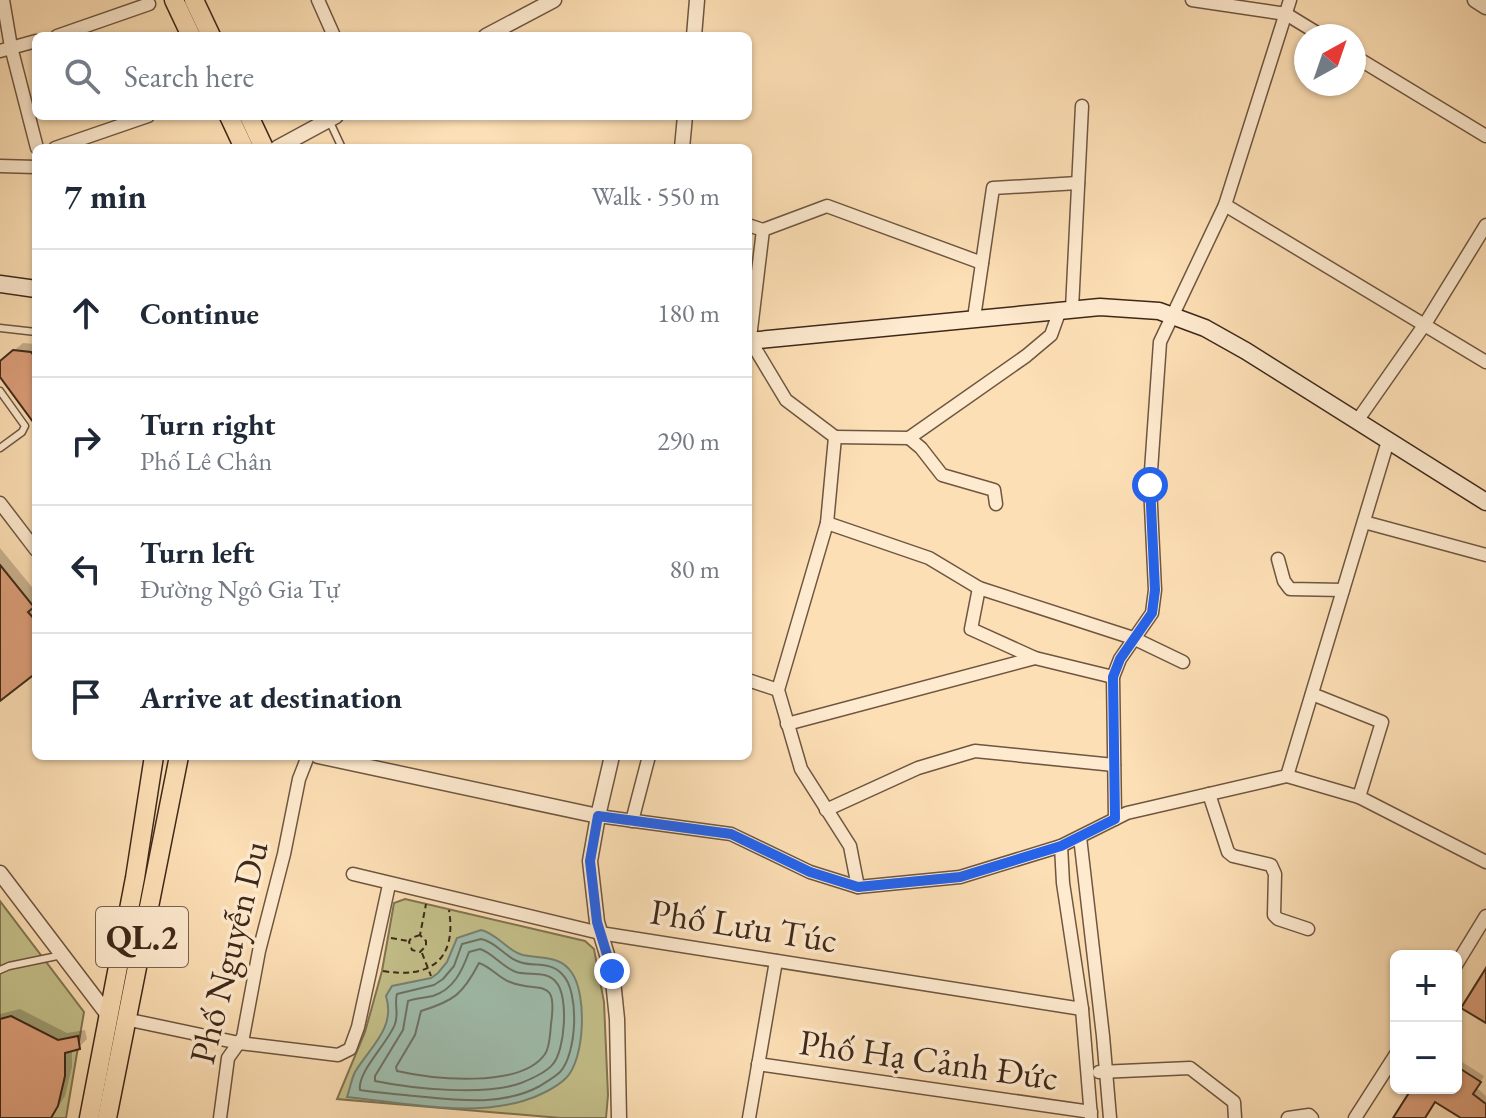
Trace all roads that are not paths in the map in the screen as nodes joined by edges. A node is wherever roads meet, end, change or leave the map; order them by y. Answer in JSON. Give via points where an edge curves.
{"nodes":[{"id":1,"x":3,"y":0,"type":"edge"},
{"id":2,"x":174,"y":0,"type":"edge"},
{"id":3,"x":194,"y":0,"type":"edge"},
{"id":4,"x":318,"y":0,"type":"edge"},
{"id":5,"x":554,"y":0,"type":"edge"},
{"id":6,"x":697,"y":0,"type":"edge"},
{"id":7,"x":1192,"y":0,"type":"edge"},
{"id":8,"x":1290,"y":0,"type":"edge"},
{"id":9,"x":1475,"y":0,"type":"edge"},
{"id":10,"x":149,"y":4,"type":"dead end"},
{"id":11,"x":1486,"y":7,"type":"edge"},
{"id":12,"x":1286,"y":14,"type":"junction"},
{"id":13,"x":1302,"y":24,"type":"edge"},
{"id":14,"x":68,"y":32,"type":"edge"},
{"id":15,"x":189,"y":32,"type":"edge"},
{"id":16,"x":209,"y":32,"type":"edge"},
{"id":17,"x":332,"y":32,"type":"edge"},
{"id":18,"x":494,"y":32,"type":"edge"},
{"id":19,"x":694,"y":32,"type":"edge"},
{"id":20,"x":32,"y":42,"type":"edge"},
{"id":21,"x":6,"y":49,"type":"edge"},
{"id":22,"x":1366,"y":63,"type":"edge"},
{"id":23,"x":1082,"y":106,"type":"dead end"},
{"id":24,"x":136,"y":120,"type":"edge"},
{"id":25,"x":231,"y":120,"type":"edge"},
{"id":26,"x":251,"y":120,"type":"edge"},
{"id":27,"x":329,"y":120,"type":"edge"},
{"id":28,"x":334,"y":120,"type":"edge"},
{"id":29,"x":685,"y":120,"type":"edge"},
{"id":30,"x":1486,"y":136,"type":"edge"},
{"id":31,"x":36,"y":144,"type":"edge"},
{"id":32,"x":67,"y":144,"type":"edge"},
{"id":33,"x":242,"y":144,"type":"edge"},
{"id":34,"x":262,"y":144,"type":"edge"},
{"id":35,"x":284,"y":144,"type":"edge"},
{"id":36,"x":341,"y":144,"type":"edge"},
{"id":37,"x":682,"y":144,"type":"edge"},
{"id":38,"x":0,"y":166,"type":"edge"},
{"id":39,"x":32,"y":167,"type":"edge"},
{"id":40,"x":1078,"y":183,"type":"junction"},
{"id":41,"x":1225,"y":205,"type":"junction"},
{"id":42,"x":1486,"y":225,"type":"edge"},
{"id":43,"x":752,"y":226,"type":"edge"},
{"id":44,"x":763,"y":230,"type":"junction"},
{"id":45,"x":1481,"y":245,"type":"edge"},
{"id":46,"x":982,"y":263,"type":"junction"},
{"id":47,"x":0,"y":284,"type":"edge"},
{"id":48,"x":32,"y":288,"type":"edge"},
{"id":49,"x":1066,"y":310,"type":"junction"},
{"id":50,"x":1173,"y":315,"type":"junction"},
{"id":51,"x":974,"y":318,"type":"junction"},
{"id":52,"x":752,"y":319,"type":"edge"},
{"id":53,"x":1425,"y":324,"type":"junction"},
{"id":54,"x":0,"y":328,"type":"edge"},
{"id":55,"x":32,"y":332,"type":"edge"},
{"id":56,"x":752,"y":343,"type":"edge"},
{"id":57,"x":752,"y":348,"type":"edge"},
{"id":58,"x":1486,"y":362,"type":"edge"},
{"id":59,"x":0,"y":391,"type":"edge"},
{"id":60,"x":1357,"y":421,"type":"junction"},
{"id":61,"x":835,"y":437,"type":"junction"},
{"id":62,"x":909,"y":438,"type":"junction"},
{"id":63,"x":1388,"y":441,"type":"junction"},
{"id":64,"x":0,"y":448,"type":"edge"},
{"id":65,"x":1486,"y":502,"type":"edge"},
{"id":66,"x":0,"y":503,"type":"edge"},
{"id":67,"x":996,"y":504,"type":"dead end"},
{"id":68,"x":1364,"y":522,"type":"junction"},
{"id":69,"x":827,"y":523,"type":"junction"},
{"id":70,"x":32,"y":545,"type":"edge"},
{"id":71,"x":1486,"y":555,"type":"edge"},
{"id":72,"x":1278,"y":559,"type":"dead end"},
{"id":73,"x":979,"y":588,"type":"junction"},
{"id":74,"x":1343,"y":590,"type":"junction"},
{"id":75,"x":1133,"y":638,"type":"junction"},
{"id":76,"x":1035,"y":658,"type":"junction"},
{"id":77,"x":1183,"y":662,"type":"dead end"},
{"id":78,"x":1113,"y":677,"type":"junction"},
{"id":79,"x":752,"y":681,"type":"edge"},
{"id":80,"x":778,"y":690,"type":"junction"},
{"id":81,"x":1312,"y":694,"type":"junction"},
{"id":82,"x":787,"y":724,"type":"junction"},
{"id":83,"x":153,"y":760,"type":"edge"},
{"id":84,"x":178,"y":760,"type":"edge"},
{"id":85,"x":306,"y":760,"type":"edge"},
{"id":86,"x":337,"y":760,"type":"edge"},
{"id":87,"x":611,"y":760,"type":"edge"},
{"id":88,"x":648,"y":760,"type":"edge"},
{"id":89,"x":1114,"y":765,"type":"junction"},
{"id":90,"x":1287,"y":776,"type":"junction"},
{"id":91,"x":1209,"y":794,"type":"junction"},
{"id":92,"x":1359,"y":797,"type":"junction"},
{"id":93,"x":826,"y":810,"type":"junction"},
{"id":94,"x":598,"y":816,"type":"junction"},
{"id":95,"x":1115,"y":819,"type":"junction"},
{"id":96,"x":632,"y":821,"type":"junction"},
{"id":97,"x":1080,"y":837,"type":"junction"},
{"id":98,"x":1061,"y":846,"type":"junction"},
{"id":99,"x":1486,"y":862,"type":"edge"},
{"id":100,"x":0,"y":873,"type":"edge"},
{"id":101,"x":353,"y":874,"type":"dead end"},
{"id":102,"x":389,"y":885,"type":"junction"},
{"id":103,"x":858,"y":887,"type":"junction"},
{"id":104,"x":1486,"y":916,"type":"edge"},
{"id":105,"x":1308,"y":929,"type":"dead end"},
{"id":106,"x":600,"y":933,"type":"junction"},
{"id":107,"x":62,"y":955,"type":"junction"},
{"id":108,"x":1462,"y":955,"type":"edge"},
{"id":109,"x":776,"y":961,"type":"junction"},
{"id":110,"x":0,"y":970,"type":"edge"},
{"id":111,"x":1082,"y":1009,"type":"junction"},
{"id":112,"x":117,"y":1017,"type":"junction"},
{"id":113,"x":239,"y":1043,"type":"junction"},
{"id":114,"x":1390,"y":1063,"type":"edge"},
{"id":115,"x":758,"y":1064,"type":"junction"},
{"id":116,"x":1106,"y":1071,"type":"junction"},
{"id":117,"x":1088,"y":1072,"type":"junction"},
{"id":118,"x":1091,"y":1115,"type":"edge"},
{"id":119,"x":89,"y":1118,"type":"edge"},
{"id":120,"x":107,"y":1118,"type":"edge"},
{"id":121,"x":220,"y":1118,"type":"edge"},
{"id":122,"x":619,"y":1118,"type":"edge"},
{"id":123,"x":749,"y":1118,"type":"edge"},
{"id":124,"x":1110,"y":1118,"type":"edge"},
{"id":125,"x":1235,"y":1118,"type":"edge"},
{"id":126,"x":1288,"y":1118,"type":"edge"},
{"id":127,"x":1312,"y":1118,"type":"edge"},
{"id":128,"x":1355,"y":1118,"type":"edge"}],
"edges":[{"from":1,"to":21,"type":"street"},
{"from":2,"to":15,"type":"main road"},
{"from":3,"to":16,"type":"main road"},
{"from":4,"to":17,"type":"street"},
{"from":5,"to":18,"type":"street"},
{"from":6,"to":19,"type":"street"},
{"from":7,"to":12,"type":"street"},
{"from":8,"to":12,"type":"street"},
{"from":9,"to":11,"type":"street"},
{"from":10,"to":14,"type":"street"},
{"from":12,"to":13,"type":"street"},
{"from":12,"to":41,"type":"street"},
{"from":20,"to":21,"type":"street"},
{"from":21,"to":31,"type":"street"},
{"from":22,"to":30,"type":"street"},
{"from":23,"to":40,"type":"street"},
{"from":24,"to":32,"type":"street"},
{"from":25,"to":33,"type":"main road"},
{"from":26,"to":34,"type":"main road"},
{"from":27,"to":35,"type":"street"},
{"from":28,"to":36,"type":"lane"},
{"from":29,"to":37,"type":"street"},
{"from":38,"to":39,"type":"street"},
{"from":40,"to":46,"type":"street","via":[[993,188]]},
{"from":40,"to":49,"type":"street"},
{"from":41,"to":50,"type":"street"},
{"from":41,"to":53,"type":"street"},
{"from":42,"to":45,"type":"street"},
{"from":43,"to":44,"type":"street"},
{"from":44,"to":46,"type":"street","via":[[827,206]]},
{"from":44,"to":52,"type":"street"},
{"from":45,"to":53,"type":"street"},
{"from":46,"to":51,"type":"street"},
{"from":47,"to":48,"type":"main road"},
{"from":49,"to":50,"type":"main road","via":[[1131,307]]},
{"from":49,"to":51,"type":"main road"},
{"from":49,"to":62,"type":"street","via":[[1051,335],[1026,356]]},
{"from":50,"to":60,"type":"main road","via":[[1246,351]]},
{"from":50,"to":75,"type":"street","via":[[1160,342],[1151,447],[1155,590],[1152,613]]},
{"from":51,"to":56,"type":"main road"},
{"from":53,"to":58,"type":"street"},
{"from":53,"to":60,"type":"street"},
{"from":54,"to":55,"type":"lane"},
{"from":57,"to":61,"type":"street","via":[[786,400]]},
{"from":59,"to":64,"type":"lane","via":[[25,426]]},
{"from":60,"to":63,"type":"main road"},
{"from":61,"to":62,"type":"street"},
{"from":61,"to":69,"type":"street"},
{"from":62,"to":67,"type":"street","via":[[942,475],[994,490]]},
{"from":63,"to":65,"type":"main road"},
{"from":63,"to":68,"type":"street"},
{"from":66,"to":70,"type":"street"},
{"from":68,"to":71,"type":"street"},
{"from":68,"to":74,"type":"street"},
{"from":69,"to":73,"type":"street","via":[[929,558]]},
{"from":69,"to":80,"type":"street"},
{"from":72,"to":74,"type":"street","via":[[1290,589]]},
{"from":73,"to":75,"type":"street"},
{"from":73,"to":76,"type":"street","via":[[971,629]]},
{"from":74,"to":81,"type":"street"},
{"from":75,"to":77,"type":"street"},
{"from":75,"to":78,"type":"street"},
{"from":76,"to":78,"type":"street"},
{"from":76,"to":82,"type":"street"},
{"from":78,"to":89,"type":"street"},
{"from":79,"to":80,"type":"street"},
{"from":80,"to":82,"type":"street"},
{"from":81,"to":90,"type":"street"},
{"from":81,"to":92,"type":"street","via":[[1382,722]]},
{"from":82,"to":93,"type":"street","via":[[801,769]]},
{"from":83,"to":112,"type":"main road","number":"QL.2"},
{"from":84,"to":112,"type":"main road","number":"QL.2"},
{"from":85,"to":113,"type":"street","name":"Phố Nguyễn Du"},
{"from":86,"to":94,"type":"street"},
{"from":87,"to":94,"type":"street"},
{"from":88,"to":96,"type":"street"},
{"from":89,"to":93,"type":"street","via":[[975,751],[918,768]]},
{"from":89,"to":95,"type":"street"},
{"from":90,"to":91,"type":"street"},
{"from":90,"to":92,"type":"street"},
{"from":91,"to":95,"type":"street"},
{"from":91,"to":105,"type":"street","via":[[1228,852],[1271,865],[1274,915]]},
{"from":92,"to":99,"type":"street"},
{"from":93,"to":103,"type":"street","via":[[850,846]]},
{"from":94,"to":96,"type":"street"},
{"from":94,"to":106,"type":"street","via":[[590,861]]},
{"from":95,"to":97,"type":"street"},
{"from":96,"to":103,"type":"street","via":[[731,834],[810,872]]},
{"from":97,"to":98,"type":"street"},
{"from":97,"to":116,"type":"street"},
{"from":98,"to":103,"type":"street","via":[[960,877]]},
{"from":98,"to":111,"type":"street"},
{"from":100,"to":107,"type":"street"},
{"from":101,"to":102,"type":"street","name":"Phố Lưu Túc"},
{"from":102,"to":106,"type":"street","name":"Phố Lưu Túc"},
{"from":102,"to":113,"type":"street","via":[[350,1049],[338,1055]]},
{"from":104,"to":108,"type":"street"},
{"from":106,"to":109,"type":"street","name":"Phố Lưu Túc"},
{"from":106,"to":122,"type":"street","via":[[612,971]]},
{"from":107,"to":110,"type":"lane"},
{"from":107,"to":112,"type":"street"},
{"from":109,"to":111,"type":"street","name":"Phố Lưu Túc"},
{"from":109,"to":115,"type":"street"},
{"from":111,"to":117,"type":"street"},
{"from":112,"to":113,"type":"street"},
{"from":112,"to":119,"type":"main road","number":"QL.2"},
{"from":112,"to":120,"type":"main road","number":"QL.2"},
{"from":113,"to":121,"type":"street","name":"Phố Nguyễn Du","via":[[228,1058]]},
{"from":114,"to":128,"type":"street"},
{"from":115,"to":118,"type":"street","name":"Phố Hạ Cảnh Đức"},
{"from":115,"to":123,"type":"street"},
{"from":116,"to":117,"type":"street"},
{"from":116,"to":124,"type":"street"},
{"from":116,"to":125,"type":"street","via":[[1190,1068],[1234,1102]]},
{"from":117,"to":118,"type":"street"},
{"from":126,"to":127,"type":"street"}]}
